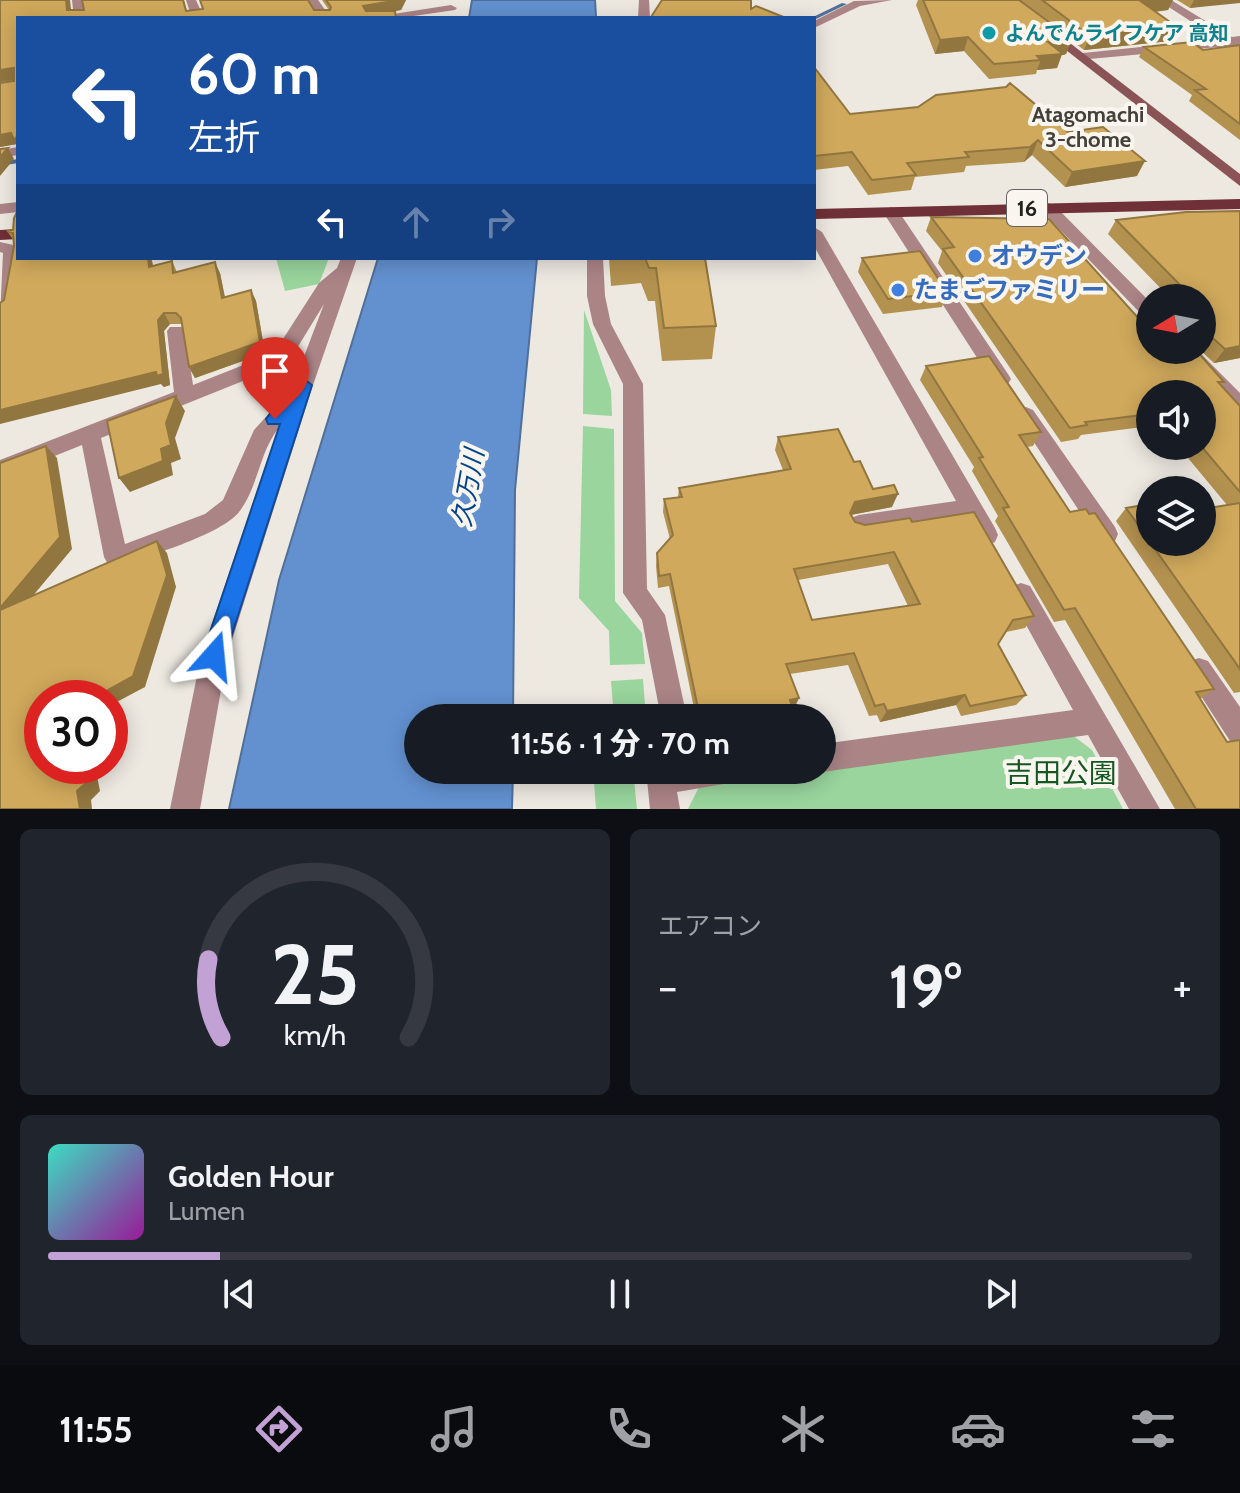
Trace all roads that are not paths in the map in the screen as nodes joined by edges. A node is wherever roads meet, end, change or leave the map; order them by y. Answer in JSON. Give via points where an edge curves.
{"nodes":[{"id":1,"x":887,"y":0,"type":"edge"},
{"id":2,"x":1007,"y":0,"type":"edge"},
{"id":3,"x":1163,"y":0,"type":"edge"},
{"id":4,"x":856,"y":1,"type":"edge"},
{"id":5,"x":451,"y":9,"type":"edge"},
{"id":6,"x":422,"y":14,"type":"edge"},
{"id":7,"x":398,"y":16,"type":"edge"},
{"id":8,"x":816,"y":24,"type":"edge"},
{"id":9,"x":1237,"y":43,"type":"edge"},
{"id":10,"x":1083,"y":57,"type":"junction"},
{"id":11,"x":1240,"y":181,"type":"edge"},
{"id":12,"x":1240,"y":204,"type":"edge"},
{"id":13,"x":1048,"y":208,"type":"junction"},
{"id":14,"x":891,"y":212,"type":"junction"},
{"id":15,"x":816,"y":214,"type":"edge"},
{"id":16,"x":816,"y":236,"type":"edge"},
{"id":17,"x":0,"y":247,"type":"edge"},
{"id":18,"x":595,"y":260,"type":"edge"},
{"id":19,"x":348,"y":262,"type":"edge"},
{"id":20,"x":1136,"y":299,"type":"edge"},
{"id":21,"x":0,"y":311,"type":"edge"},
{"id":22,"x":176,"y":331,"type":"dead end"},
{"id":23,"x":1200,"y":364,"type":"edge"},
{"id":24,"x":303,"y":385,"type":"junction"},
{"id":25,"x":185,"y":397,"type":"junction"},
{"id":26,"x":1240,"y":405,"type":"edge"},
{"id":27,"x":90,"y":436,"type":"junction"},
{"id":28,"x":0,"y":469,"type":"edge"},
{"id":29,"x":971,"y":508,"type":"junction"},
{"id":30,"x":859,"y":525,"type":"edge"},
{"id":31,"x":1117,"y":550,"type":"edge"},
{"id":32,"x":1187,"y":653,"type":"edge"},
{"id":33,"x":671,"y":704,"type":"edge"},
{"id":34,"x":1094,"y":721,"type":"junction"},
{"id":35,"x":1240,"y":731,"type":"edge"},
{"id":36,"x":836,"y":756,"type":"edge"},
{"id":37,"x":662,"y":784,"type":"edge"},
{"id":38,"x":185,"y":809,"type":"edge"},
{"id":39,"x":665,"y":809,"type":"edge"},
{"id":40,"x":1145,"y":809,"type":"edge"}],
"edges":[{"from":1,"to":4,"type":"street"},
{"from":2,"to":10,"type":"street"},
{"from":3,"to":9,"type":"street"},
{"from":4,"to":8,"type":"street"},
{"from":5,"to":6,"type":"street"},
{"from":6,"to":7,"type":"street"},
{"from":9,"to":10,"type":"street"},
{"from":10,"to":11,"type":"street"},
{"from":12,"to":13,"type":"main road","number":"16"},
{"from":13,"to":14,"type":"main road","number":"16"},
{"from":13,"to":20,"type":"street"},
{"from":14,"to":15,"type":"main road","number":"16"},
{"from":14,"to":31,"type":"street"},
{"from":16,"to":29,"type":"street"},
{"from":17,"to":21,"type":"street","via":[[12,250]]},
{"from":18,"to":33,"type":"street","via":[[598,313],[633,384],[635,593],[653,615]]},
{"from":19,"to":24,"type":"street"},
{"from":19,"to":25,"type":"street","via":[[325,287],[281,358]]},
{"from":22,"to":25,"type":"street"},
{"from":23,"to":26,"type":"street"},
{"from":24,"to":27,"type":"street","via":[[261,436],[231,506],[213,521],[116,557]]},
{"from":24,"to":38,"type":"street","via":[[214,656]]},
{"from":25,"to":27,"type":"street"},
{"from":27,"to":28,"type":"street"},
{"from":29,"to":30,"type":"street"},
{"from":29,"to":34,"type":"street"},
{"from":32,"to":35,"type":"street"},
{"from":34,"to":36,"type":"street"},
{"from":34,"to":40,"type":"street"},
{"from":37,"to":39,"type":"street"}]}
